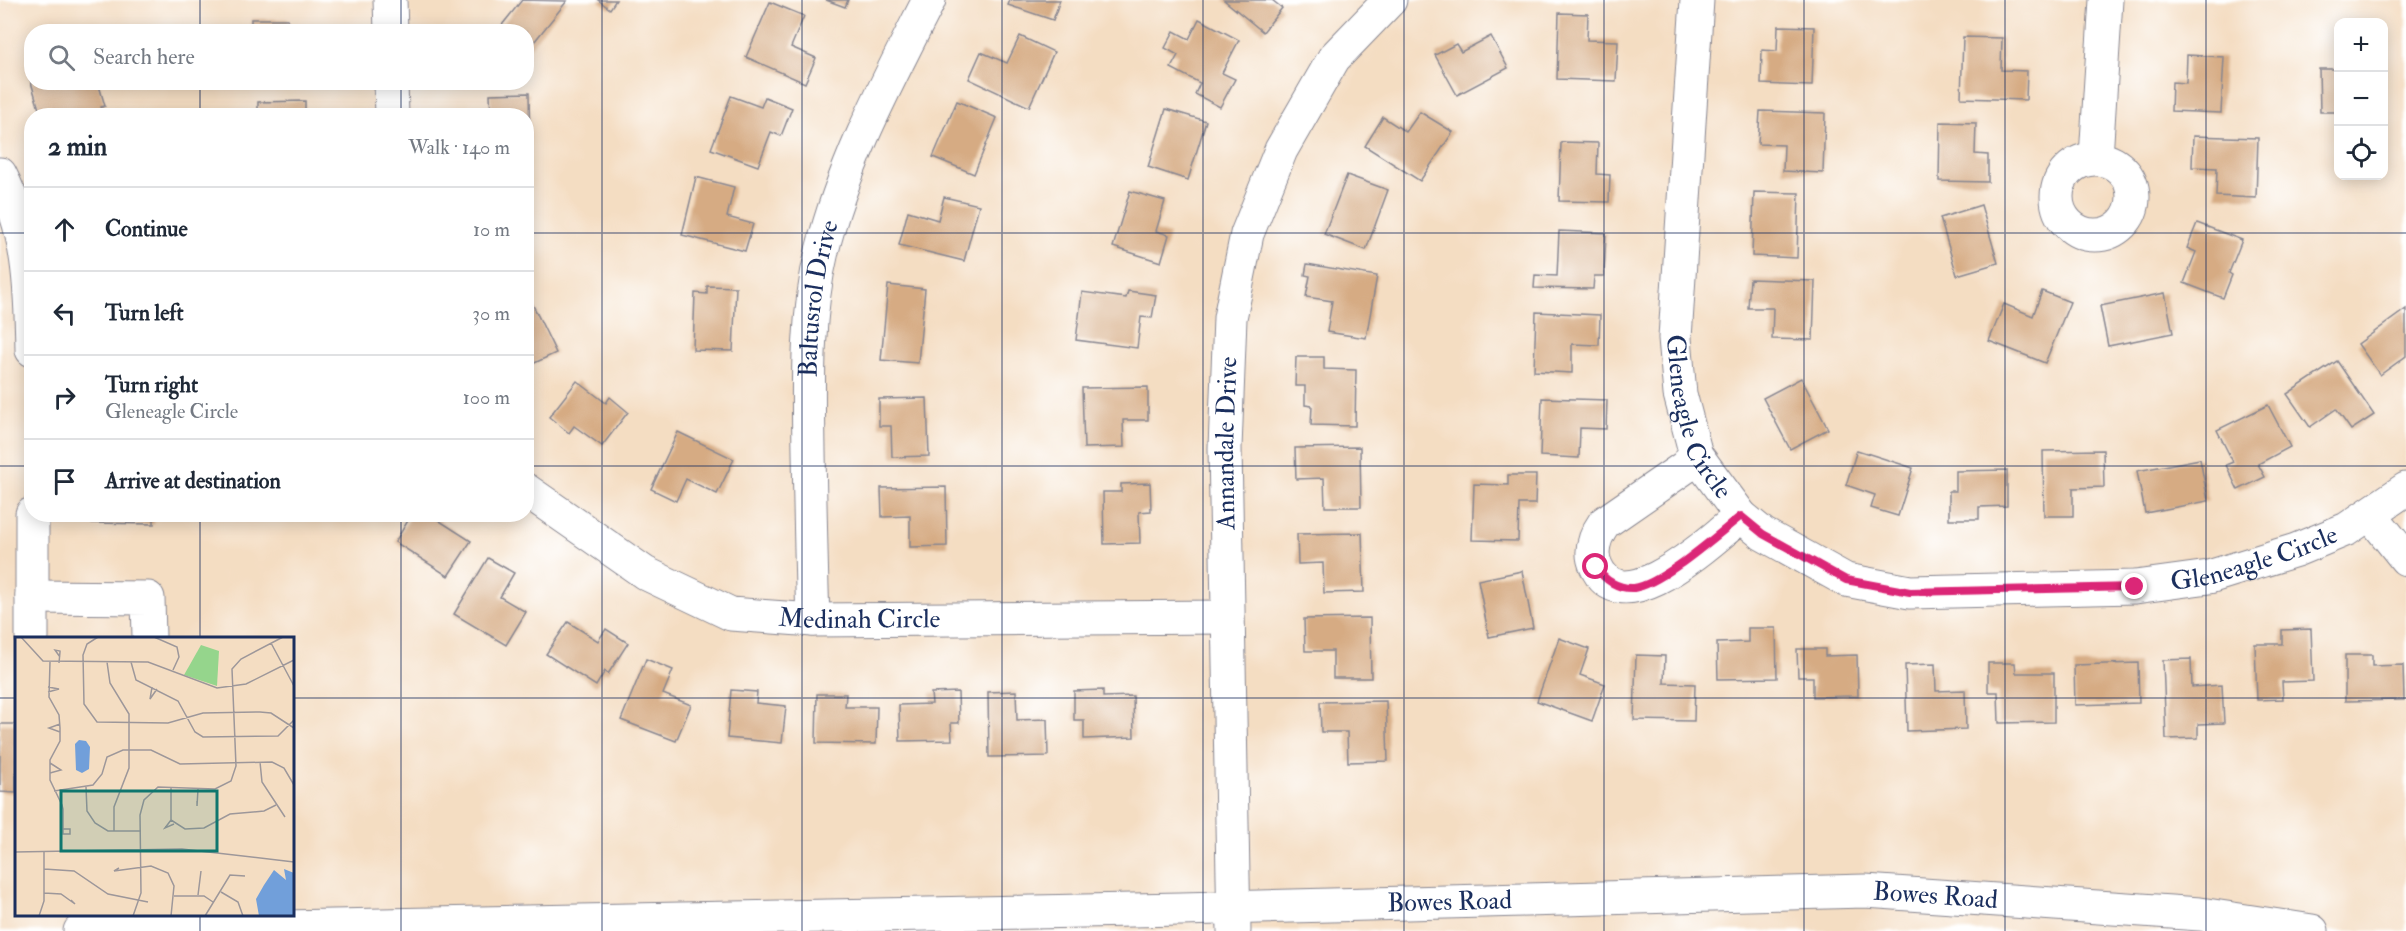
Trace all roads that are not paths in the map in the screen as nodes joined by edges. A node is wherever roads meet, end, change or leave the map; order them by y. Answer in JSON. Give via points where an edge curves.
{"nodes":[{"id":1,"x":390,"y":0,"type":"edge"},
{"id":2,"x":929,"y":0,"type":"edge"},
{"id":3,"x":1390,"y":0,"type":"edge"},
{"id":4,"x":1697,"y":0,"type":"edge"},
{"id":5,"x":2106,"y":0,"type":"edge"},
{"id":6,"x":391,"y":24,"type":"edge"},
{"id":7,"x":392,"y":90,"type":"edge"},
{"id":8,"x":392,"y":108,"type":"edge"},
{"id":9,"x":2096,"y":157,"type":"dead end"},
{"id":10,"x":0,"y":174,"type":"edge"},
{"id":11,"x":24,"y":244,"type":"edge"},
{"id":12,"x":1696,"y":455,"type":"junction"},
{"id":13,"x":2406,"y":489,"type":"edge"},
{"id":14,"x":534,"y":496,"type":"edge"},
{"id":15,"x":2371,"y":515,"type":"junction"},
{"id":16,"x":1741,"y":516,"type":"junction"},
{"id":17,"x":32,"y":522,"type":"edge"},
{"id":18,"x":2406,"y":559,"type":"edge"},
{"id":19,"x":32,"y":597,"type":"junction"},
{"id":20,"x":1227,"y":617,"type":"junction"},
{"id":21,"x":813,"y":620,"type":"junction"},
{"id":22,"x":32,"y":637,"type":"edge"},
{"id":23,"x":149,"y":637,"type":"edge"},
{"id":24,"x":1234,"y":919,"type":"edge"},
{"id":25,"x":80,"y":931,"type":"edge"},
{"id":26,"x":2312,"y":931,"type":"edge"}],
"edges":[{"from":1,"to":6,"type":"street"},
{"from":2,"to":21,"type":"street","name":"Baltusrol Drive","via":[[871,116],[822,251],[812,311],[808,376]]},
{"from":3,"to":20,"type":"street","name":"Annandale Drive","via":[[1334,58],[1281,150],[1247,234],[1230,318],[1226,376]]},
{"from":4,"to":12,"type":"street","name":"Gleneagle Circle","via":[[1675,338],[1680,394]]},
{"from":5,"to":9,"type":"street"},
{"from":7,"to":8,"type":"street"},
{"from":10,"to":11,"type":"street"},
{"from":12,"to":16,"type":"street","name":"Gleneagle Circle"},
{"from":12,"to":16,"type":"street","via":[[1685,467],[1604,523],[1593,545],[1593,557],[1602,575],[1622,587],[1647,584]]},
{"from":13,"to":15,"type":"street","name":"Gleneagle Circle"},
{"from":14,"to":21,"type":"street","name":"Medinah Circle","via":[[645,573],[731,614]]},
{"from":15,"to":16,"type":"street","name":"Gleneagle Circle","via":[[2296,550],[2209,577],[2135,587],[1910,592],[1846,580],[1763,534]]},
{"from":15,"to":18,"type":"street"},
{"from":17,"to":19,"type":"street"},
{"from":19,"to":22,"type":"street"},
{"from":19,"to":23,"type":"street","via":[[148,598]]},
{"from":20,"to":21,"type":"street","name":"Medinah Circle"},
{"from":20,"to":24,"type":"street","name":"Annandale Drive"},
{"from":24,"to":25,"type":"street","name":"Bowes Road"},
{"from":24,"to":26,"type":"street","name":"Bowes Road","via":[[1865,891],[2200,914]]}]}
